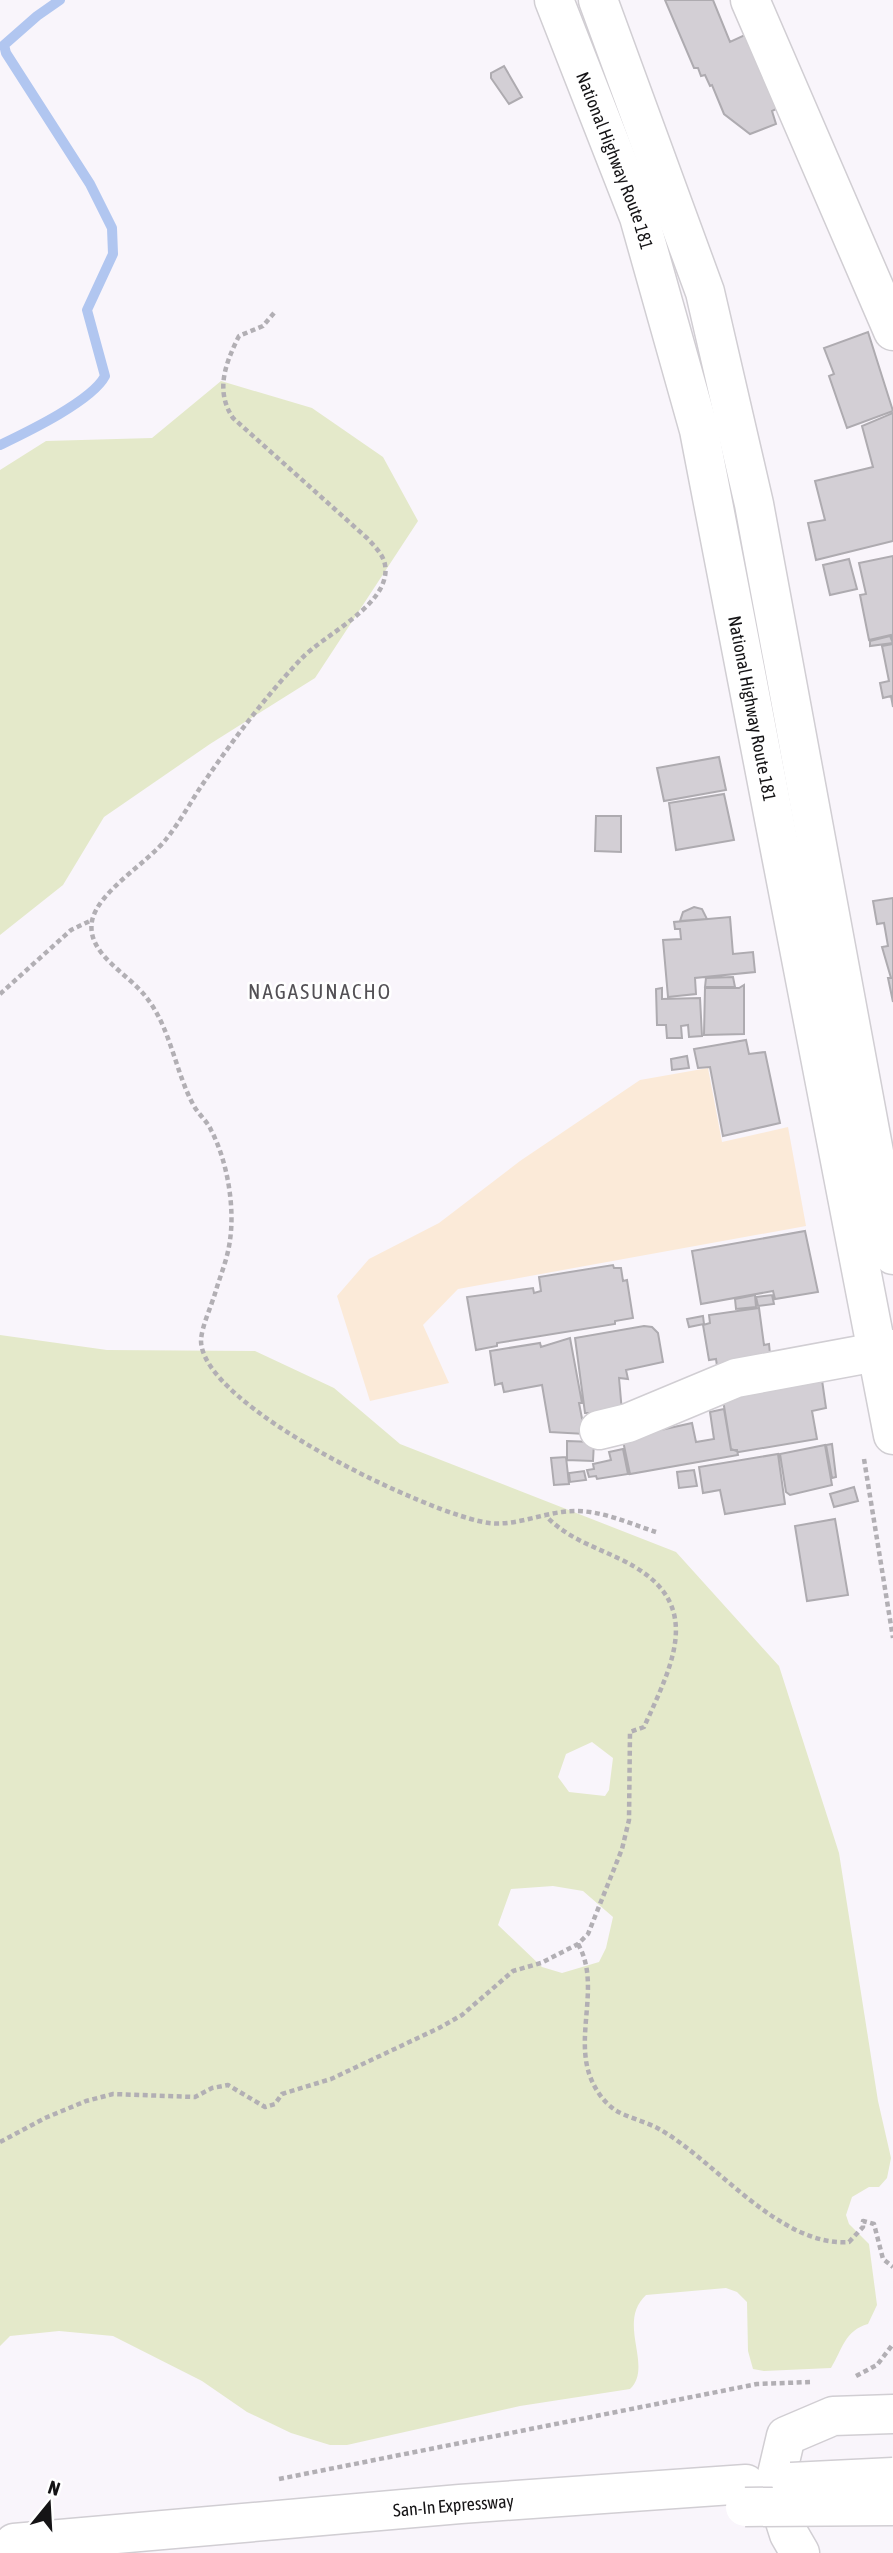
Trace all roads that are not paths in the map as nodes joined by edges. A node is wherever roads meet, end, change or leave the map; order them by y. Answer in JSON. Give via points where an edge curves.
{"nodes":[{"id":1,"x":554,"y":0,"type":"edge"},
{"id":2,"x":598,"y":0,"type":"edge"},
{"id":3,"x":750,"y":0,"type":"edge"},
{"id":4,"x":893,"y":331,"type":"edge"},
{"id":5,"x":893,"y":1255,"type":"edge"},
{"id":6,"x":885,"y":1350,"type":"edge"},
{"id":7,"x":599,"y":1430,"type":"dead end"},
{"id":8,"x":878,"y":1446,"type":"edge"},
{"id":9,"x":893,"y":2414,"type":"edge"},
{"id":10,"x":893,"y":2477,"type":"edge"},
{"id":11,"x":746,"y":2495,"type":"junction"},
{"id":12,"x":893,"y":2506,"type":"edge"},
{"id":13,"x":14,"y":2543,"type":"dead end"},
{"id":14,"x":209,"y":2553,"type":"edge"},
{"id":15,"x":800,"y":2553,"type":"edge"}],
"edges":[{"from":1,"to":6,"type":"main road","name":"National Highway Route 181","via":[[639,217],[699,430]]},
{"from":2,"to":5,"type":"main road","via":[[705,292],[754,504]]},
{"from":3,"to":4,"type":"main road"},
{"from":6,"to":7,"type":"main road","via":[[736,1378],[628,1423]]},
{"from":6,"to":8,"type":"main road","name":"National Highway Route 181"},
{"from":9,"to":15,"type":"main road","via":[[833,2416],[786,2436],[774,2487]]},
{"from":10,"to":11,"type":"main road","name":"San-In Expressway","bridge":true},
{"from":11,"to":12,"type":"main road","name":"San-In Expressway","bridge":true},
{"from":11,"to":13,"type":"main road","name":"San-In Expressway","via":[[460,2504]]},
{"from":11,"to":14,"type":"main road","name":"San-In Expressway"}]}
